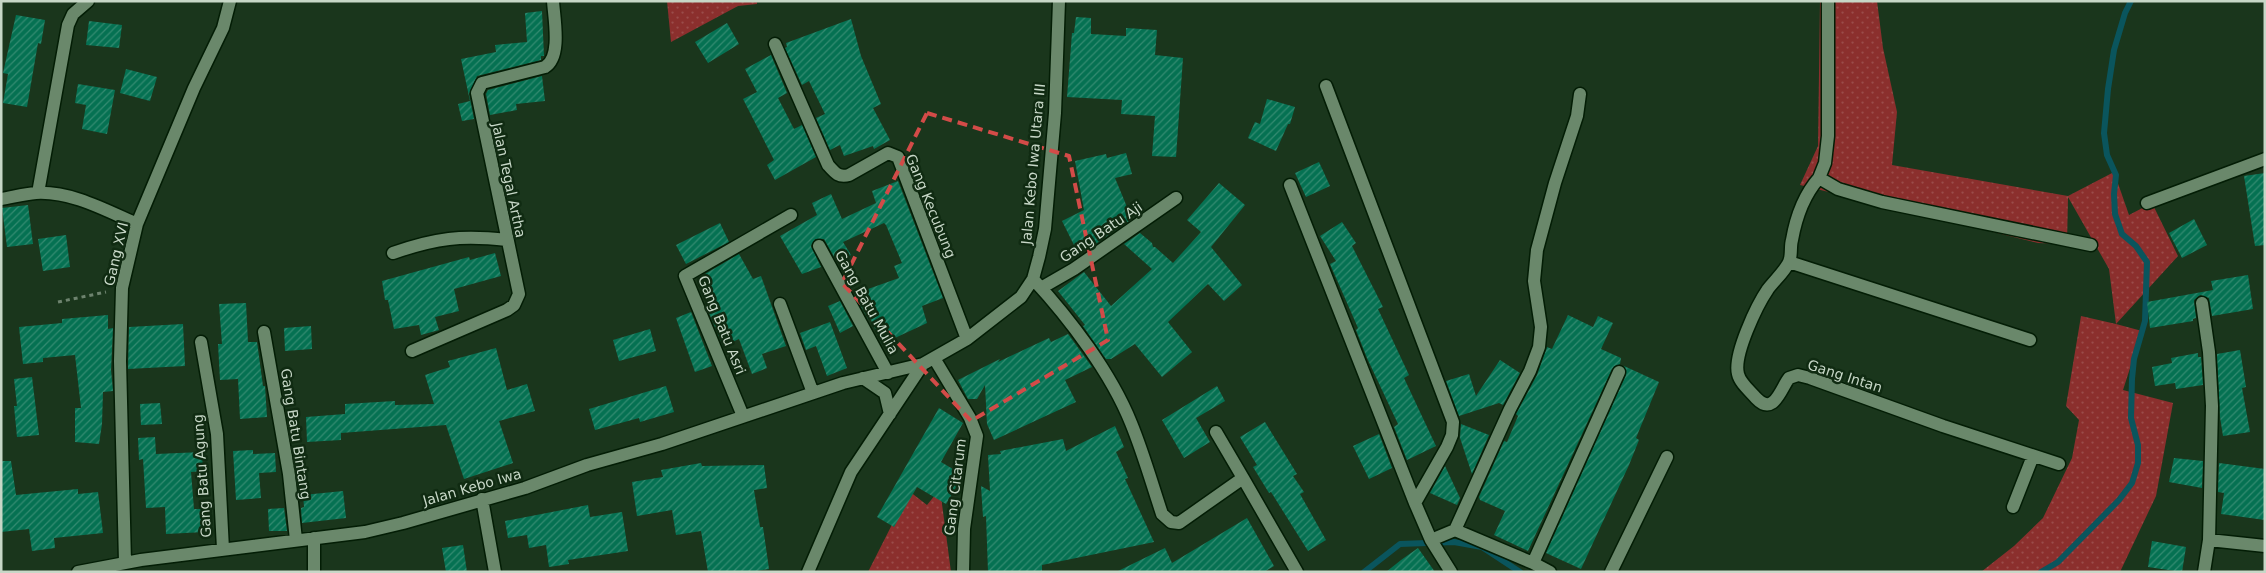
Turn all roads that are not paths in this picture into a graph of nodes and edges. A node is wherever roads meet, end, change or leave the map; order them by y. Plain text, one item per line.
1 (88, 1) edge
2 (230, 1) edge
3 (554, 1) edge
4 (1059, 1) edge
5 (1828, 1) edge
6 (775, 44) dead end
7 (1326, 86) dead end
8 (1580, 94) dead end
9 (2265, 159) edge
10 (1819, 178) junction
11 (1290, 185) dead end
12 (38, 193) junction
13 (1176, 198) dead end
14 (1, 199) edge
15 (2147, 203) dead end
16 (791, 215) dead end
17 (137, 224) junction
18 (507, 240) junction
19 (2091, 245) dead end
20 (819, 246) dead end
21 (393, 252) dead end
22 (1789, 262) junction
23 (1037, 283) junction
24 (2202, 303) dead end
25 (780, 304) dead end
26 (264, 332) dead end
27 (967, 339) junction
28 (2030, 340) dead end
29 (201, 342) dead end
30 (412, 351) dead end
31 (928, 361) junction
32 (888, 372) junction
33 (1619, 372) dead end
34 (864, 378) junction
35 (813, 393) junction
36 (890, 414) junction
37 (743, 416) junction
38 (1216, 432) dead end
39 (2033, 456) junction
40 (1667, 457) dead end
41 (2059, 464) dead end
42 (1243, 478) junction
43 (482, 500) junction
44 (1415, 504) junction
45 (2014, 507) dead end
46 (1455, 530) junction
47 (314, 538) junction
48 (296, 540) junction
49 (2209, 540) junction
50 (1434, 544) junction
51 (2265, 546) edge
52 (222, 549) junction
53 (125, 562) junction
54 (1533, 563) junction
55 (142, 566) edge
56 (1296, 571) edge
57 (78, 572) edge
58 (314, 572) edge
59 (495, 572) edge
60 (808, 572) edge
61 (963, 572) edge
62 (1451, 572) edge
63 (1550, 572) edge
64 (1611, 572) edge
65 (2204, 572) edge

1 - 12 street
2 - 17 street, Gang XVI
3 - 18 street, Jalan Tegal Artha
4 - 23 street, Jalan Kebo Iwa Utara III
5 - 10 street
6 - 27 street, Gang Kecubung
7 - 44 street
8 - 46 street
9 - 15 street
10 - 19 street
10 - 22 street
11 - 44 street
12 - 14 street
12 - 17 street
13 - 23 street, Gang Batu Aji
16 - 37 street, Gang Batu Asri
17 - 53 street, Gang XVI
18 - 21 street
18 - 30 street, Jalan Tegal Artha
20 - 32 street, Gang Batu Mulia
22 - 28 street
22 - 39 street, Gang Intan
23 - 27 street, Jalan Kebo Iwa Utara III
23 - 42 street
24 - 49 street
25 - 35 street
26 - 48 street, Gang Batu Bintang
27 - 31 street, Jalan Kebo Iwa Utara III
29 - 52 street, Gang Batu Agung
31 - 32 street, Jalan Kebo Iwa Utara III
31 - 36 street, Jalan Kebo Iwa Utara III
31 - 61 street, Gang Citarum
32 - 34 street, Jalan Kebo Iwa Utara III
33 - 54 street
34 - 35 street, Jalan Kebo Iwa
34 - 36 street
35 - 37 street, Jalan Kebo Iwa
36 - 60 street
37 - 43 street, Jalan Kebo Iwa
38 - 42 street
39 - 41 street, Gang Intan
39 - 45 street
40 - 64 street
42 - 56 street
43 - 47 street, Jalan Kebo Iwa
43 - 59 street
44 - 50 street
46 - 50 street
46 - 54 street
47 - 48 street, Jalan Kebo Iwa
47 - 58 street
48 - 52 street, Jalan Kebo Iwa
49 - 51 street
49 - 65 street
50 - 62 street
52 - 55 street, Jalan Kebo Iwa
53 - 55 street, Jalan Kebo Iwa
53 - 57 street, Jalan Kebo Iwa
54 - 63 street

